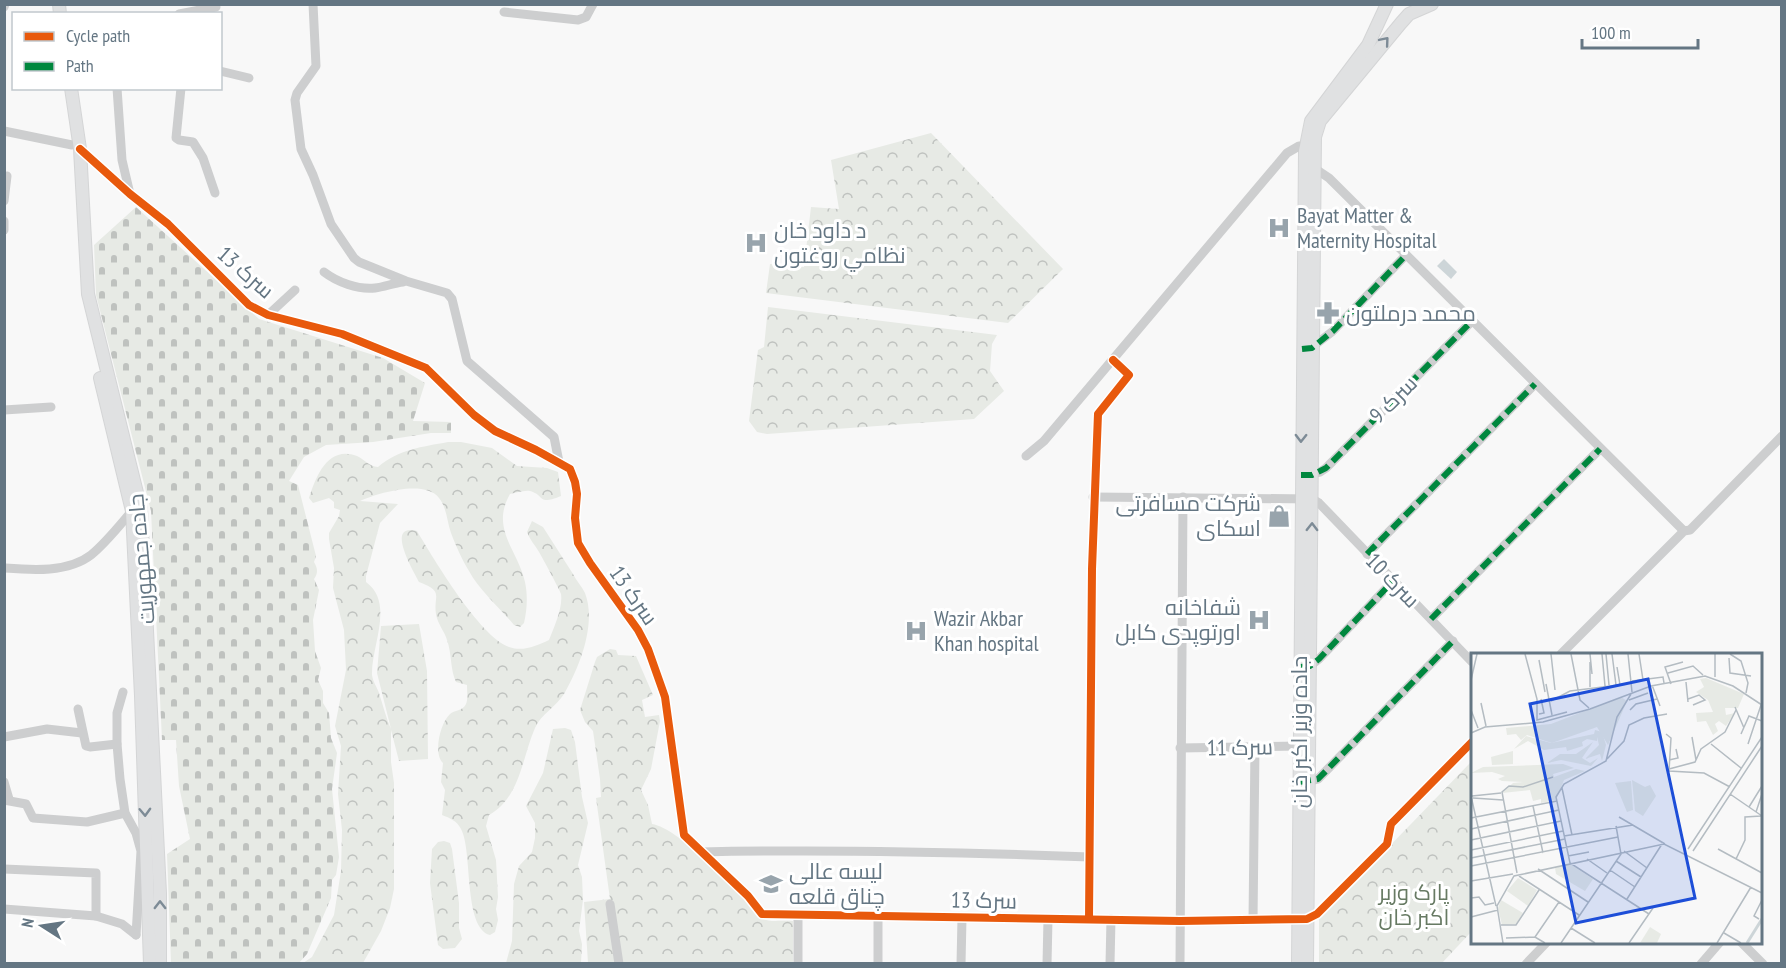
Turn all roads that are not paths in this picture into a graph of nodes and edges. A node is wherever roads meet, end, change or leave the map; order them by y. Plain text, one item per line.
1 (313, 4) edge
2 (593, 4) edge
3 (1388, 4) edge
4 (1432, 4) edge
5 (216, 7) dead end
6 (188, 12) edge
7 (504, 12) dead end
8 (222, 71) edge
9 (249, 78) dead end
10 (64, 90) edge
11 (71, 90) edge
12 (117, 90) edge
13 (181, 90) edge
14 (4, 131) edge
15 (76, 147) junction
16 (1310, 147) junction
17 (1314, 168) junction
18 (7, 176) dead end
19 (215, 193) dead end
20 (129, 194) junction
21 (4, 201) edge
22 (4, 221) edge
23 (4, 230) edge
24 (1406, 255) junction
25 (324, 272) dead end
26 (406, 281) junction
27 (295, 290) dead end
28 (268, 315) junction
29 (1472, 321) junction
30 (1307, 348) junction
31 (1113, 360) junction
32 (1535, 384) junction
33 (51, 407) dead end
34 (4, 410) edge
35 (1782, 436) edge
36 (1600, 449) junction
37 (1026, 456) dead end
38 (559, 462) junction
39 (1307, 475) junction
40 (1093, 497) junction
41 (1183, 497) junction
42 (1307, 499) junction
43 (132, 511) junction
44 (1684, 531) junction
45 (1367, 554) junction
46 (4, 568) edge
47 (1393, 582) junction
48 (1431, 619) junction
49 (1453, 640) junction
50 (1562, 653) edge
51 (1471, 660) edge
52 (1305, 667) junction
53 (123, 692) dead end
54 (78, 710) dead end
55 (82, 732) junction
56 (4, 737) edge
57 (117, 744) junction
58 (1471, 744) edge
59 (1299, 746) junction
60 (1255, 747) junction
61 (1180, 748) junction
62 (4, 782) edge
63 (1304, 782) junction
64 (7, 800) edge
65 (124, 813) junction
66 (701, 852) junction
67 (1090, 857) junction
68 (4, 869) edge
69 (149, 893) junction
70 (137, 900) junction
71 (610, 904) dead end
72 (4, 909) edge
73 (798, 915) junction
74 (96, 916) junction
75 (878, 917) junction
76 (962, 918) junction
77 (1048, 919) junction
78 (1089, 919) junction
79 (1111, 919) junction
80 (1303, 919) junction
81 (1180, 921) junction
82 (1253, 921) junction
83 (1545, 944) edge
84 (1718, 944) edge
85 (1744, 944) edge
86 (150, 963) edge
87 (160, 963) edge
88 (619, 963) edge
89 (798, 963) edge
90 (878, 963) edge
91 (962, 963) edge
92 (1047, 963) edge
93 (1110, 963) edge
94 (1180, 963) edge
95 (1298, 963) edge
96 (1307, 963) edge
97 (1526, 963) edge
98 (1701, 963) edge
99 (1763, 963) edge

1 - 26 street
2 - 7 street
3 - 16 main road
16 -> 4 main road
5 - 6 street
8 - 9 street
10 - 15 main road, جاده جمهوریت
11 - 15 main road, جاده جمهوریت
12 - 20 street
13 - 19 street
14 - 15 street
15 - 20 street, سرک 13
15 - 43 main road, جاده جمهوریت
87 -> 15 main road, جاده جمهوریت
16 - 17 main road
16 - 30 main road
16 - 31 street
17 - 24 street
17 - 30 main road
18 - 21 street
20 - 28 street, سرک 13
22 - 23 street
24 - 29 street
24 - 30 street
25 - 26 street
26 - 38 street
27 - 28 street
28 - 38 street, سرک 13
29 - 32 street
29 - 39 street, سرک 9
30 - 39 main road
31 - 37 street
31 - 40 street
32 - 36 street
32 - 45 street
33 - 34 street
35 - 44 street
36 - 44 street
36 - 48 street
38 - 66 street, سرک 13
39 - 42 main road
40 - 41 street
40 - 67 street
41 - 42 street
41 - 61 street
42 - 45 street, سرک 10
42 - 52 main road
43 - 46 street
43 -> 69 main road, جاده جمهوریت
44 - 50 street
45 - 47 street, سرک 10
47 - 48 street, سرک 10
47 - 52 street
48 - 49 street, سرک 10
49 - 51 street, سرک 10
49 - 63 street
52 - 59 main road, جاده وزیر اکبر خان
52 - 63 main road
53 - 57 street
54 - 55 street
55 - 56 street
55 - 57 street
57 - 65 street
58 - 80 street
59 - 60 street, سرک 11
59 - 63 main road, جاده وزیر اکبر خان
60 - 61 street, سرک 11
60 - 82 street
61 - 81 street
62 - 64 street
63 - 80 main road
64 - 65 street
65 - 70 street
66 - 67 street
66 - 73 street, سرک 13
67 - 78 street
68 - 74 street
69 - 70 street
69 - 86 main road, جاده جمهوریت
70 - 74 street
71 - 88 street
72 - 74 street
73 - 75 street, سرک 13
73 - 89 street
75 - 76 street, سرک 13
75 - 90 street
76 - 77 street, سرک 13
76 - 91 street
77 - 78 street, سرک 13
77 - 92 street
78 - 79 street, سرک 13
79 - 81 street, سرک 13
79 - 93 street
80 - 82 street, سرک 13
80 - 95 main road
80 - 96 main road
81 - 82 street, سرک 13
81 - 94 street
83 - 97 street
84 - 98 street
85 - 99 street

